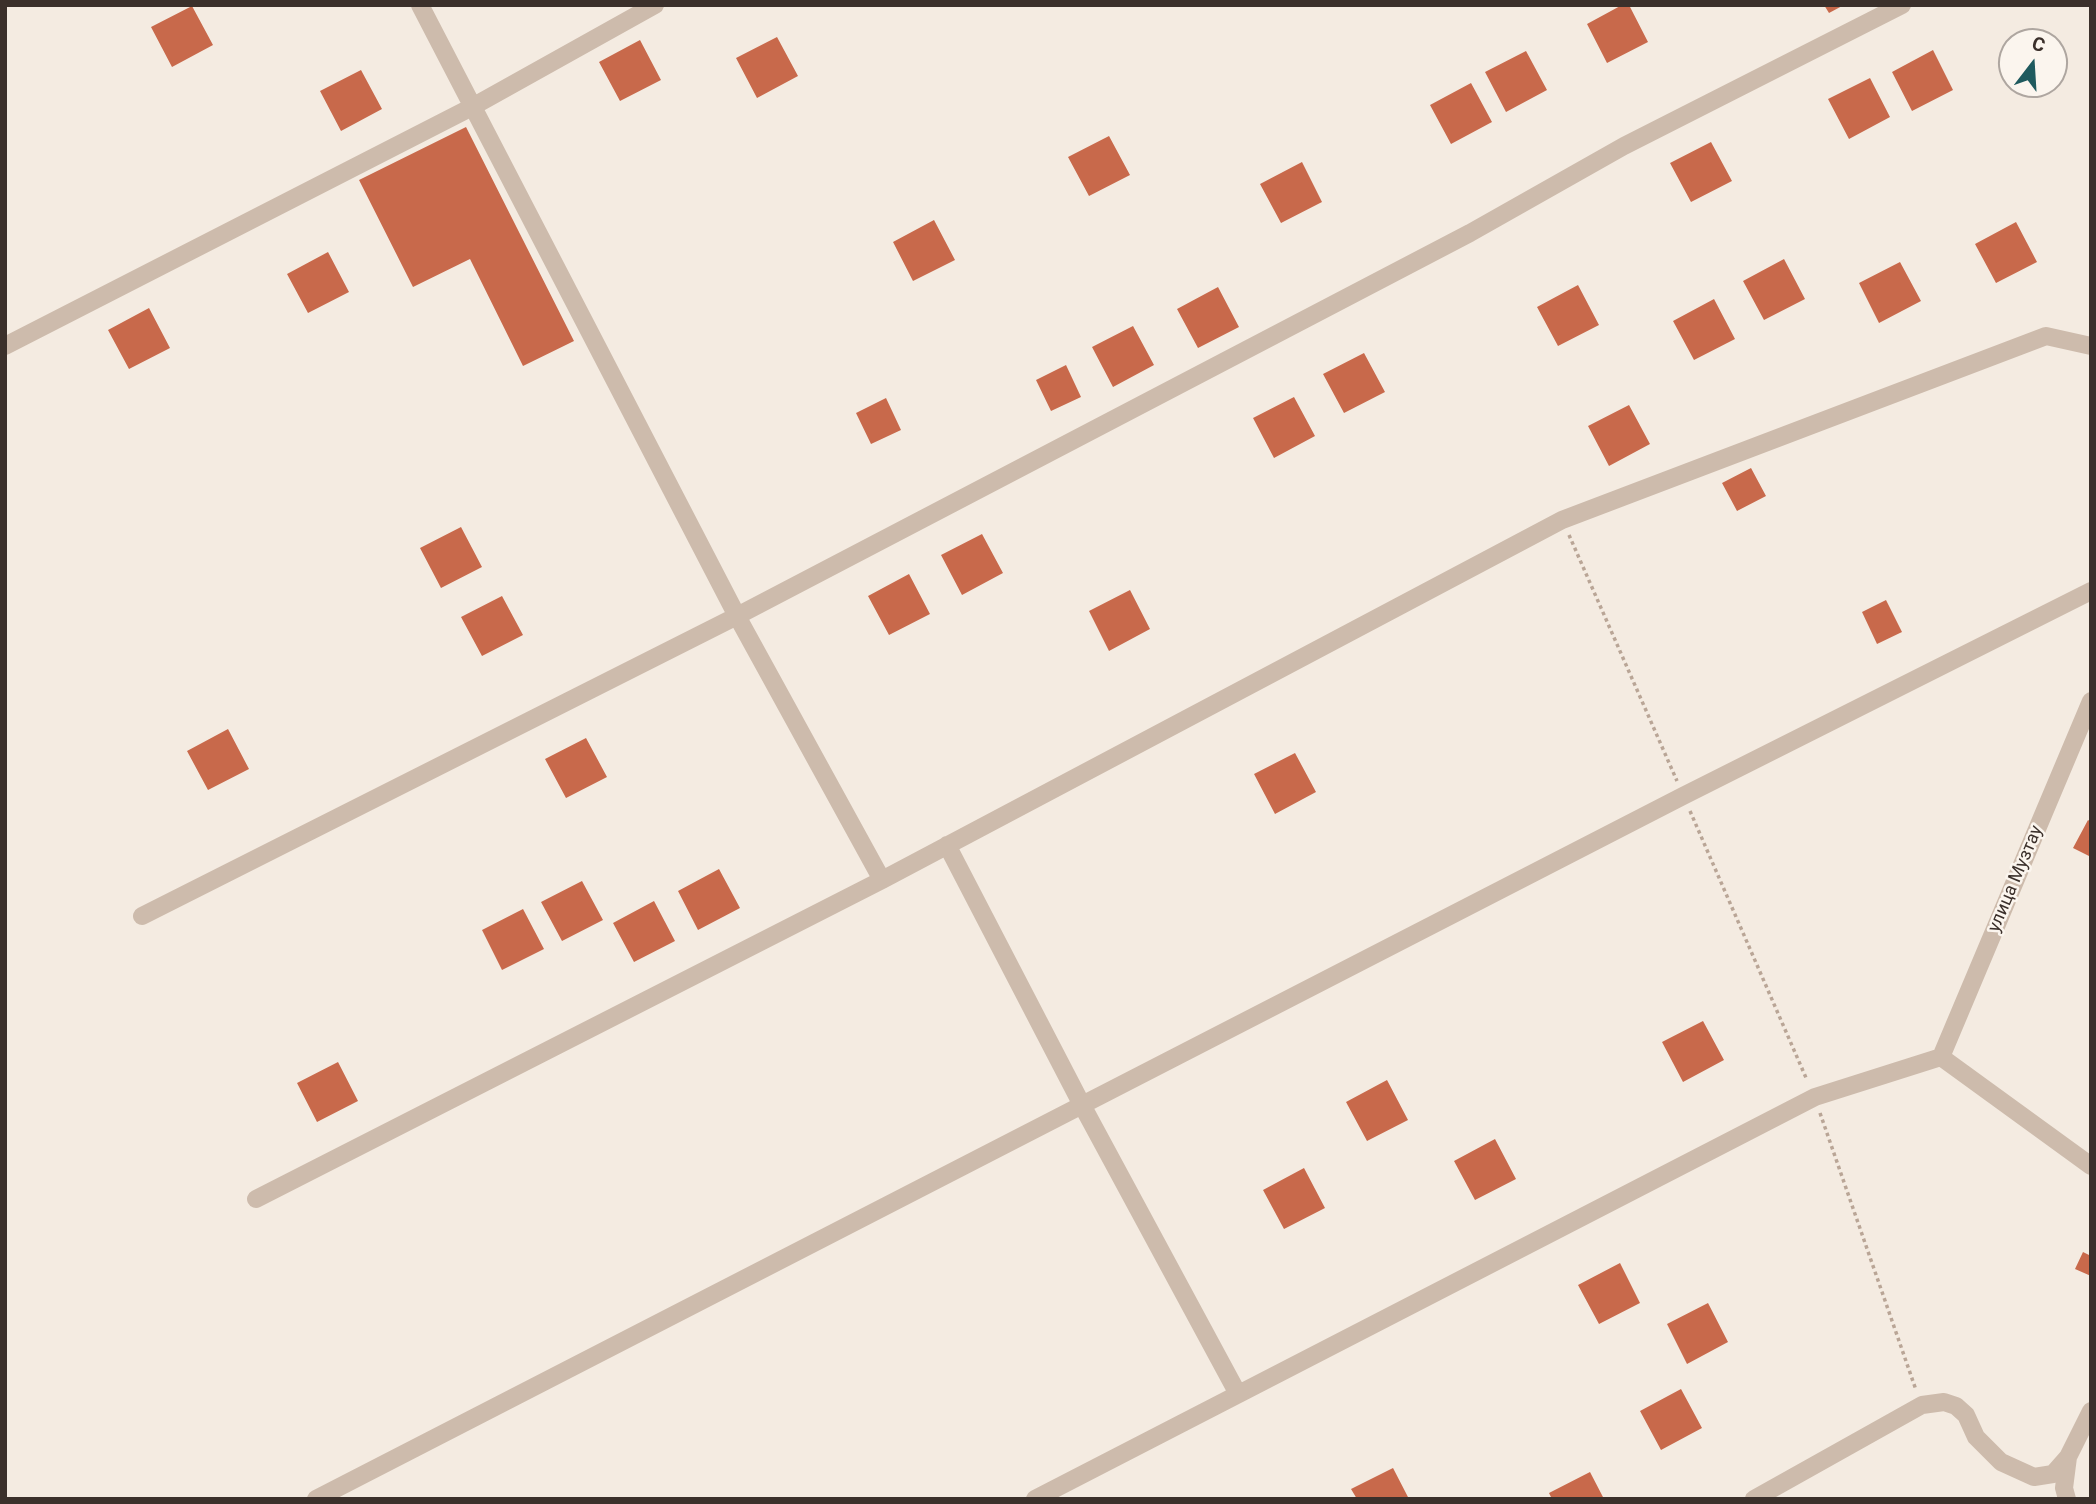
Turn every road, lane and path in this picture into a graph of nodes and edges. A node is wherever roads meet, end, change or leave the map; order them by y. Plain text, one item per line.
1 (420, 5) edge
2 (655, 5) edge
3 (1902, 5) edge
4 (472, 107) junction
5 (5, 346) edge
6 (2091, 346) edge
7 (1563, 520) junction
8 (2091, 591) edge
9 (737, 616) junction
10 (2091, 701) edge
11 (1683, 796) junction
12 (947, 845) junction
13 (882, 880) junction
14 (142, 916) dead end
15 (1941, 1057) junction
16 (1815, 1097) junction
17 (1082, 1105) junction
18 (2091, 1166) edge
19 (256, 1199) dead end
20 (1238, 1394) junction
21 (1922, 1405) junction
22 (2091, 1411) edge
23 (2068, 1457) junction
24 (316, 1499) edge
25 (1035, 1499) edge
26 (1754, 1499) edge
27 (2067, 1499) edge

1 - 4 street
2 - 4 street
3 - 9 street
4 - 5 street
4 - 9 street
6 - 7 street
7 - 11 path
7 - 12 street
8 - 11 street
9 - 13 street
9 - 14 street
10 - 15 street, улица Музтау
11 - 16 path
11 - 17 street
12 - 13 street
12 - 17 street
13 - 19 street
15 - 16 street
15 - 18 street
16 - 20 street
16 - 21 path
17 - 20 street
17 - 24 street
20 - 25 street
21 - 23 street
21 - 26 street
22 - 23 street
23 - 27 street

